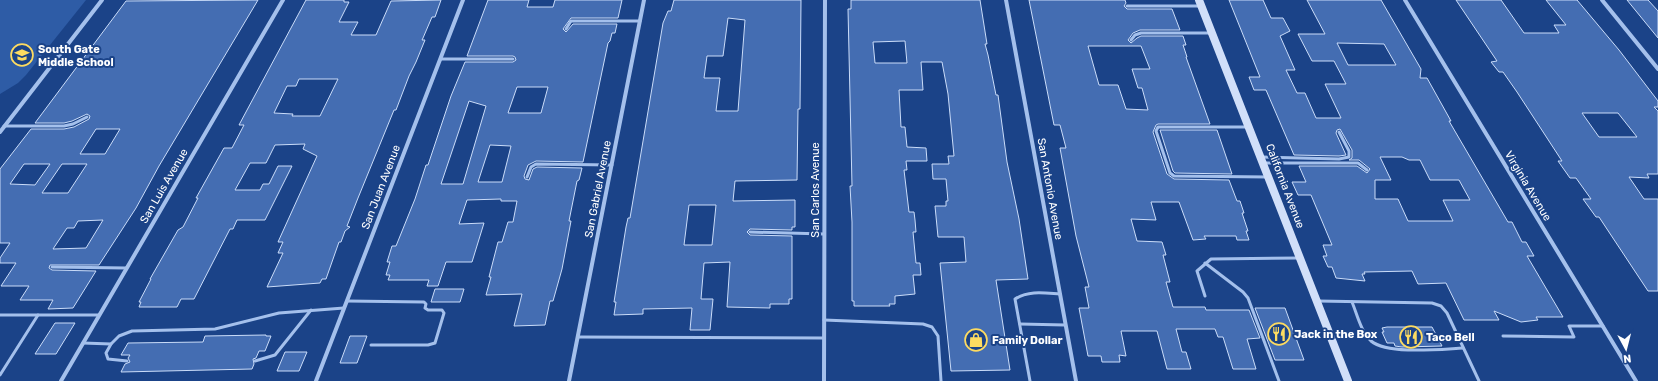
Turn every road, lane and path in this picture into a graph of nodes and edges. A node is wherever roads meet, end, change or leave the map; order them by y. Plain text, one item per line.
1 (102, 0) edge
2 (283, 0) edge
3 (463, 0) edge
4 (644, 0) edge
5 (825, 0) edge
6 (1006, 0) edge
7 (1405, 0) edge
8 (1602, 0) edge
9 (1200, 3) edge
10 (1127, 6) dead end
11 (640, 21) junction
12 (566, 29) dead end
13 (1212, 32) junction
14 (1131, 40) dead end
15 (441, 59) junction
16 (513, 59) dead end
17 (1658, 69) edge
18 (86, 117) dead end
19 (4, 126) junction
20 (1248, 127) junction
21 (0, 132) edge
22 (1339, 132) dead end
23 (1262, 160) junction
24 (612, 165) junction
25 (1367, 170) dead end
26 (527, 177) dead end
27 (1268, 177) junction
28 (750, 232) dead end
29 (824, 234) junction
30 (1300, 258) junction
31 (1204, 263) junction
32 (52, 267) dead end
33 (126, 268) junction
34 (1060, 294) junction
35 (1205, 296) dead end
36 (347, 301) junction
37 (1317, 301) junction
38 (1352, 302) junction
39 (344, 308) junction
40 (311, 310) junction
41 (38, 315) junction
42 (99, 315) junction
43 (0, 316) edge
44 (824, 320) junction
45 (1020, 324) junction
46 (1065, 325) junction
47 (1603, 326) junction
48 (1503, 336) dead end
49 (578, 337) junction
50 (824, 338) junction
51 (83, 342) junction
52 (111, 344) junction
53 (371, 345) dead end
54 (1463, 348) junction
55 (255, 361) dead end
56 (127, 362) dead end
57 (0, 375) edge
58 (61, 381) edge
59 (316, 381) edge
60 (569, 381) edge
61 (824, 381) edge
62 (941, 381) edge
63 (1030, 381) edge
64 (1076, 381) edge
65 (1279, 381) edge
66 (1348, 381) edge
67 (1479, 381) edge
68 (1636, 381) edge

1 - 19 street
2 - 33 street, San Luis Avenue
3 - 15 street, San Juan Avenue
4 - 11 street, San Gabriel Avenue
5 - 29 street, San Carlos Avenue
6 - 34 street, San Antonio Avenue
7 - 47 street, Virginia Avenue
8 - 17 street
9 - 10 lane
9 - 13 main road, California Avenue
11 - 12 lane
11 - 24 street, San Gabriel Avenue
13 - 14 lane
13 - 20 main road, California Avenue
15 - 16 lane
15 - 36 street, San Juan Avenue
18 - 19 lane
19 - 21 street
20 - 23 main road, California Avenue
20 - 27 lane
22 - 23 lane
23 - 25 lane
23 - 27 main road, California Avenue
24 - 26 lane
24 - 49 street, San Gabriel Avenue
27 - 30 main road, California Avenue
28 - 29 lane
29 - 44 street, San Carlos Avenue
30 - 31 lane
30 - 37 main road, California Avenue
31 - 35 lane
31 - 65 lane
32 - 33 lane
33 - 42 street, San Luis Avenue
34 - 45 lane
34 - 46 street, San Antonio Avenue
36 - 39 street, San Juan Avenue
36 - 53 lane
37 - 38 lane
37 - 66 main road, California Avenue
38 - 54 lane
38 - 54 lane
39 - 40 lane
39 - 59 street, San Juan Avenue
40 - 52 lane
40 - 55 lane
41 - 42 lane
41 - 43 lane
41 - 57 lane
42 - 51 street, San Luis Avenue
44 - 50 street, San Carlos Avenue
44 - 62 lane
45 - 46 lane
45 - 63 lane
46 - 64 street, San Antonio Avenue
47 - 48 lane
47 - 68 street, Virginia Avenue
49 - 50 lane
49 - 60 street, San Gabriel Avenue
50 - 61 street, San Carlos Avenue
51 - 52 lane
51 - 58 street, San Luis Avenue
52 - 56 lane
54 - 67 lane

